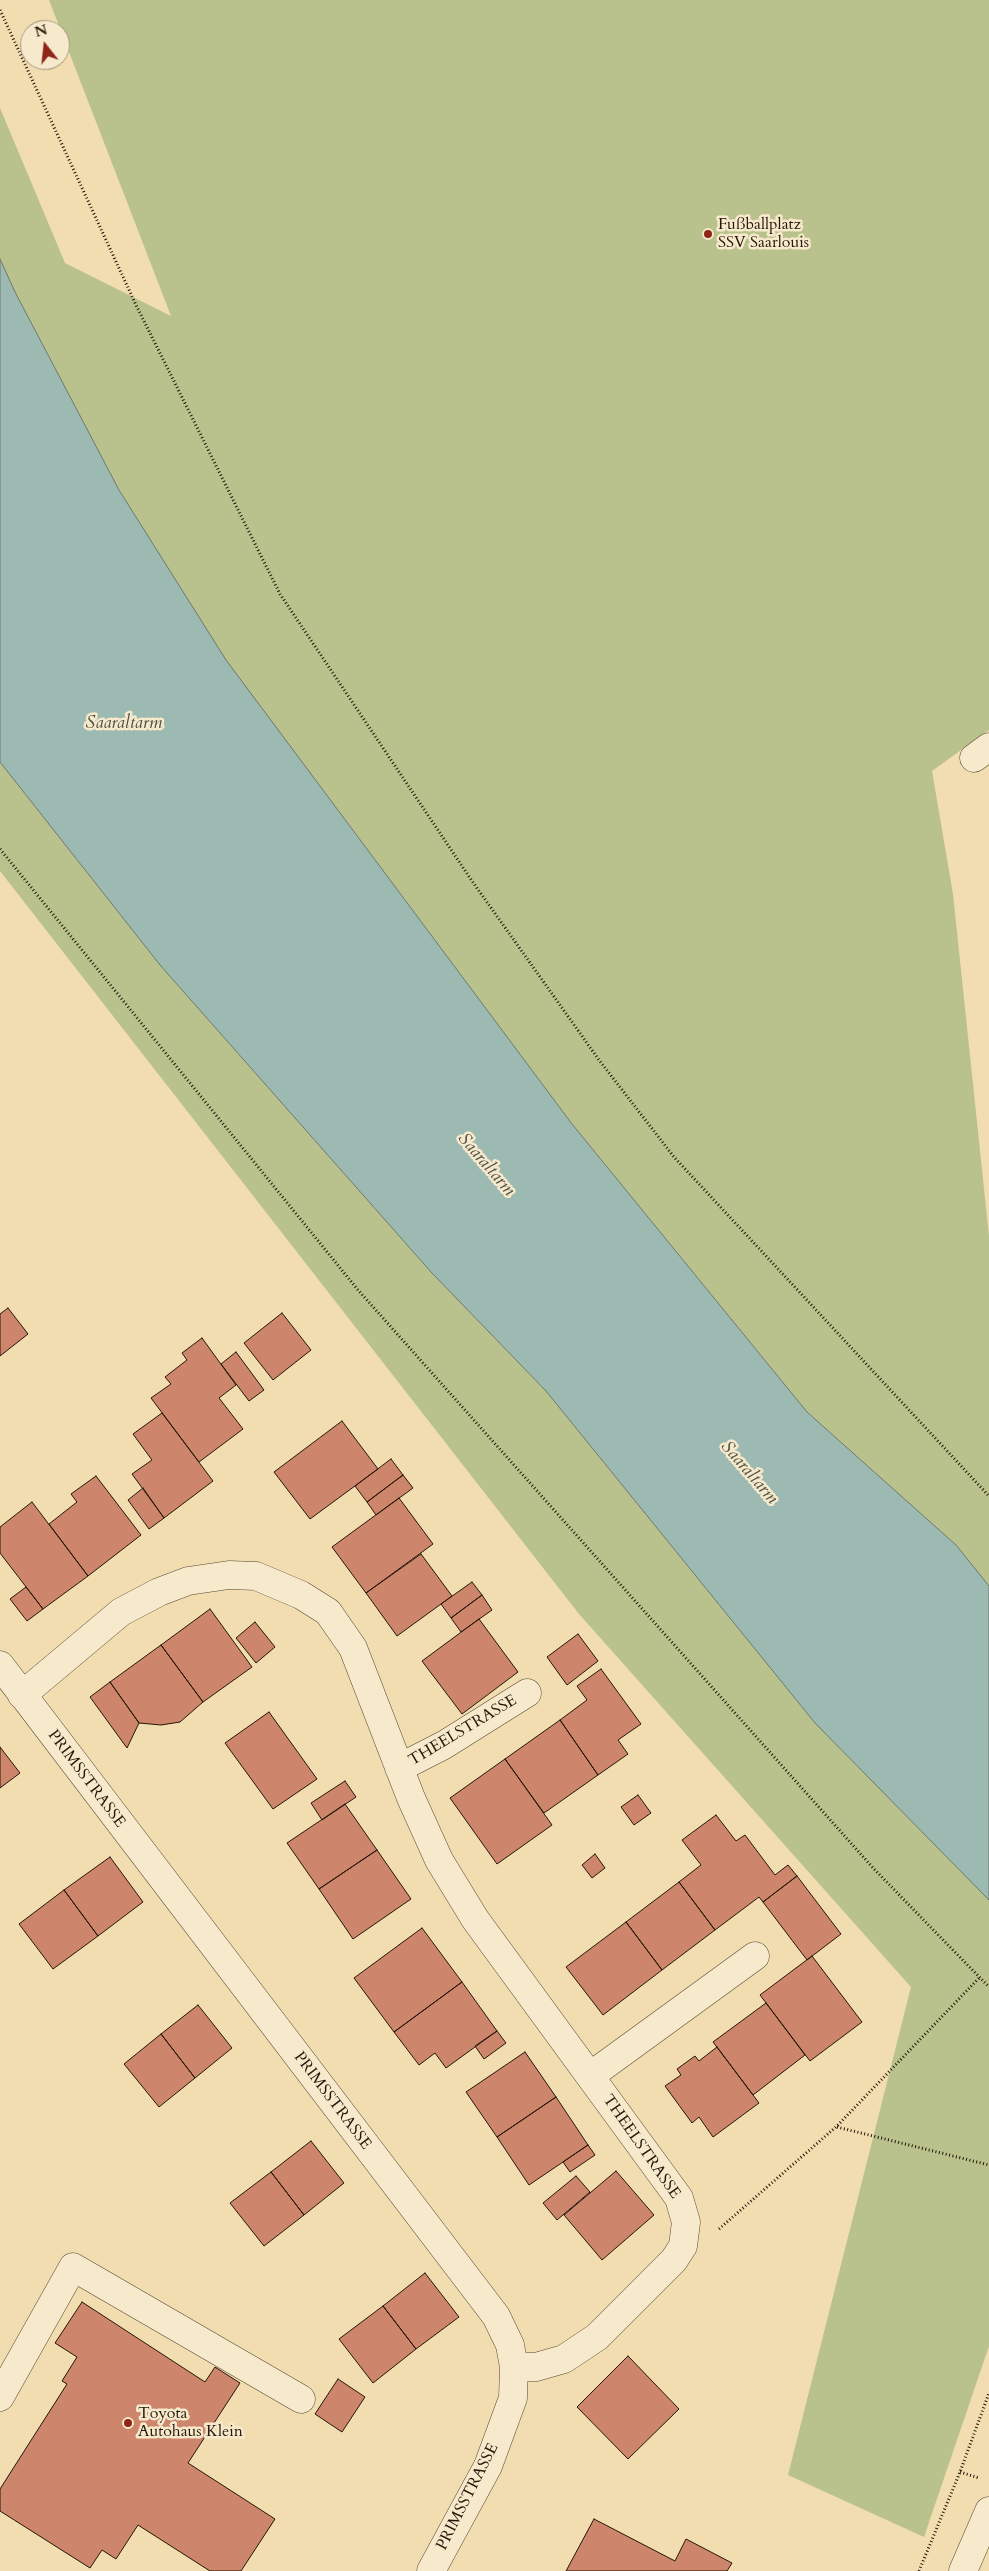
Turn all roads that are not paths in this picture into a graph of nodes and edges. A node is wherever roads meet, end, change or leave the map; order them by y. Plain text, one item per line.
1 (0, 1665) edge
2 (527, 1693) dead end
3 (22, 1695) junction
4 (399, 1768) junction
5 (755, 1956) dead end
6 (590, 2076) junction
7 (514, 2367) junction
8 (0, 2397) edge
9 (301, 2399) dead end
10 (989, 2511) edge
11 (431, 2571) edge
12 (963, 2571) edge

1 - 3 street, PRIMSSTRASSE
2 - 4 street, THEELSTRASSE
3 - 4 street, THEELSTRASSE
3 - 7 street, PRIMSSTRASSE
4 - 6 street, THEELSTRASSE
5 - 6 street
6 - 7 street, THEELSTRASSE
7 - 11 street, PRIMSSTRASSE
8 - 9 street
10 - 12 street

